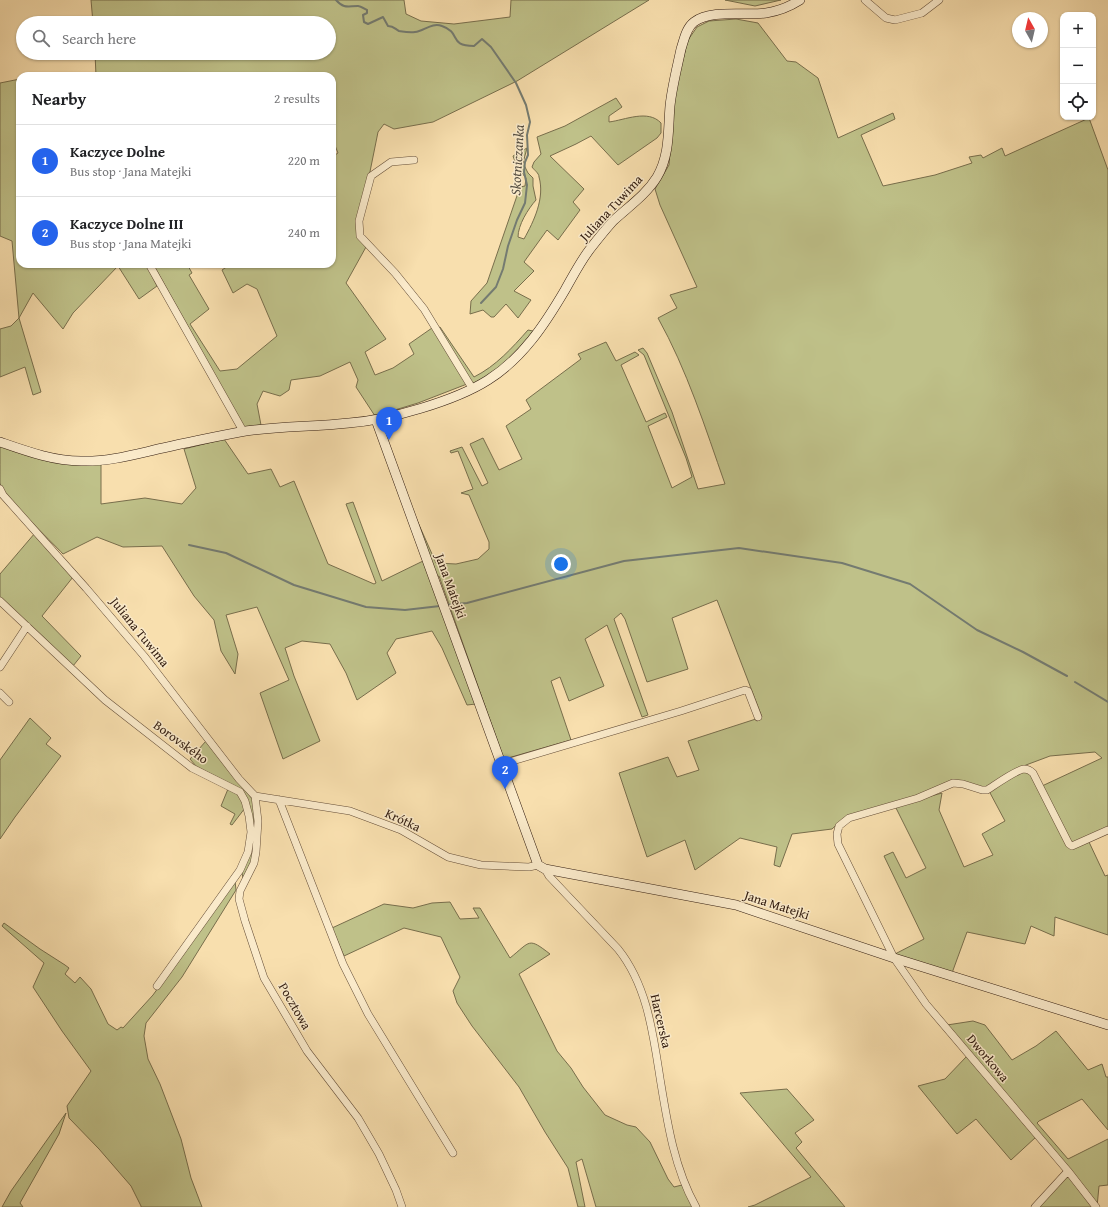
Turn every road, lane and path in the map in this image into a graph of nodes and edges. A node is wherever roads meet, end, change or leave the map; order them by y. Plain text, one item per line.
1 (800, 0) edge
2 (865, 0) edge
3 (939, 0) edge
4 (414, 160) dead end
5 (151, 268) edge
6 (472, 388) junction
7 (376, 420) junction
8 (243, 431) junction
9 (0, 442) edge
10 (0, 489) edge
11 (0, 601) edge
12 (27, 626) junction
13 (0, 666) edge
14 (0, 693) edge
15 (9, 702) dead end
16 (758, 717) dead end
17 (500, 762) junction
18 (255, 796) junction
19 (279, 800) junction
20 (1108, 830) edge
21 (542, 867) junction
22 (894, 958) junction
23 (157, 986) dead end
24 (1108, 1025) edge
25 (453, 1152) dead end
26 (1068, 1171) junction
27 (402, 1207) edge
28 (696, 1207) edge
29 (1035, 1207) edge
30 (1096, 1207) edge

1 - 6 street, Juliana Tuwima
2 - 3 street
4 - 6 street
5 - 8 street
6 - 7 street, Juliana Tuwima
7 - 8 street, Juliana Tuwima
7 - 17 street, Jana Matejki
8 - 9 street, Juliana Tuwima
10 - 18 street, Juliana Tuwima
11 - 12 street, Borovského
12 - 13 street
12 - 23 street, Borovského
14 - 15 street
16 - 17 street
17 - 21 street, Jana Matejki
18 - 19 street, Krótka
18 - 27 street, Pocztowa
19 - 21 street, Krótka
19 - 25 street
20 - 22 street, Dworkowa
21 - 22 street, Jana Matejki
21 - 28 street, Harcerska
22 - 24 street, Jana Matejki
22 - 26 street, Dworkowa
26 - 29 street
26 - 30 street, Dworkowa

